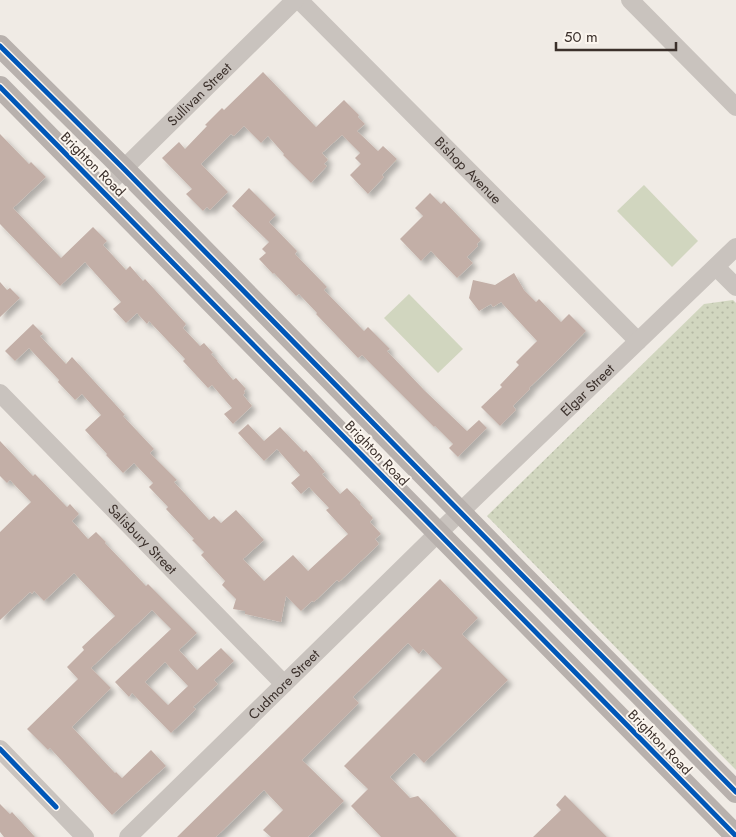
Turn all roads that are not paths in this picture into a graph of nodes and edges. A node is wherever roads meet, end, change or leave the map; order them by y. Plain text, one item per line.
1 (295, 0) edge
2 (299, 0) edge
3 (630, 0) edge
4 (0, 46) edge
5 (0, 87) edge
6 (736, 107) edge
7 (124, 169) junction
8 (103, 189) junction
9 (736, 247) edge
10 (716, 266) junction
11 (736, 287) edge
12 (638, 341) junction
13 (0, 393) edge
14 (460, 512) junction
15 (439, 532) junction
16 (284, 684) junction
17 (0, 749) edge
18 (736, 792) edge
19 (736, 836) edge
20 (85, 837) edge
21 (128, 837) edge

1 - 7 street, Sullivan Street
2 - 12 street, Bishop Avenue
3 - 6 street
4 - 7 main road, Brighton Road
5 - 8 main road, Brighton Road
7 - 8 street, Sullivan Street
7 - 14 main road, Brighton Road
8 - 15 main road, Brighton Road
9 - 10 street, Elgar Street
10 - 11 street
10 - 12 street, Elgar Street
12 - 14 street, Elgar Street
13 - 16 street, Salisbury Street
14 - 15 street, Elgar Street
14 - 18 main road, Brighton Road
15 - 16 street, Cudmore Street
15 - 19 main road, Brighton Road
16 - 21 street, Cudmore Street
17 - 20 street

